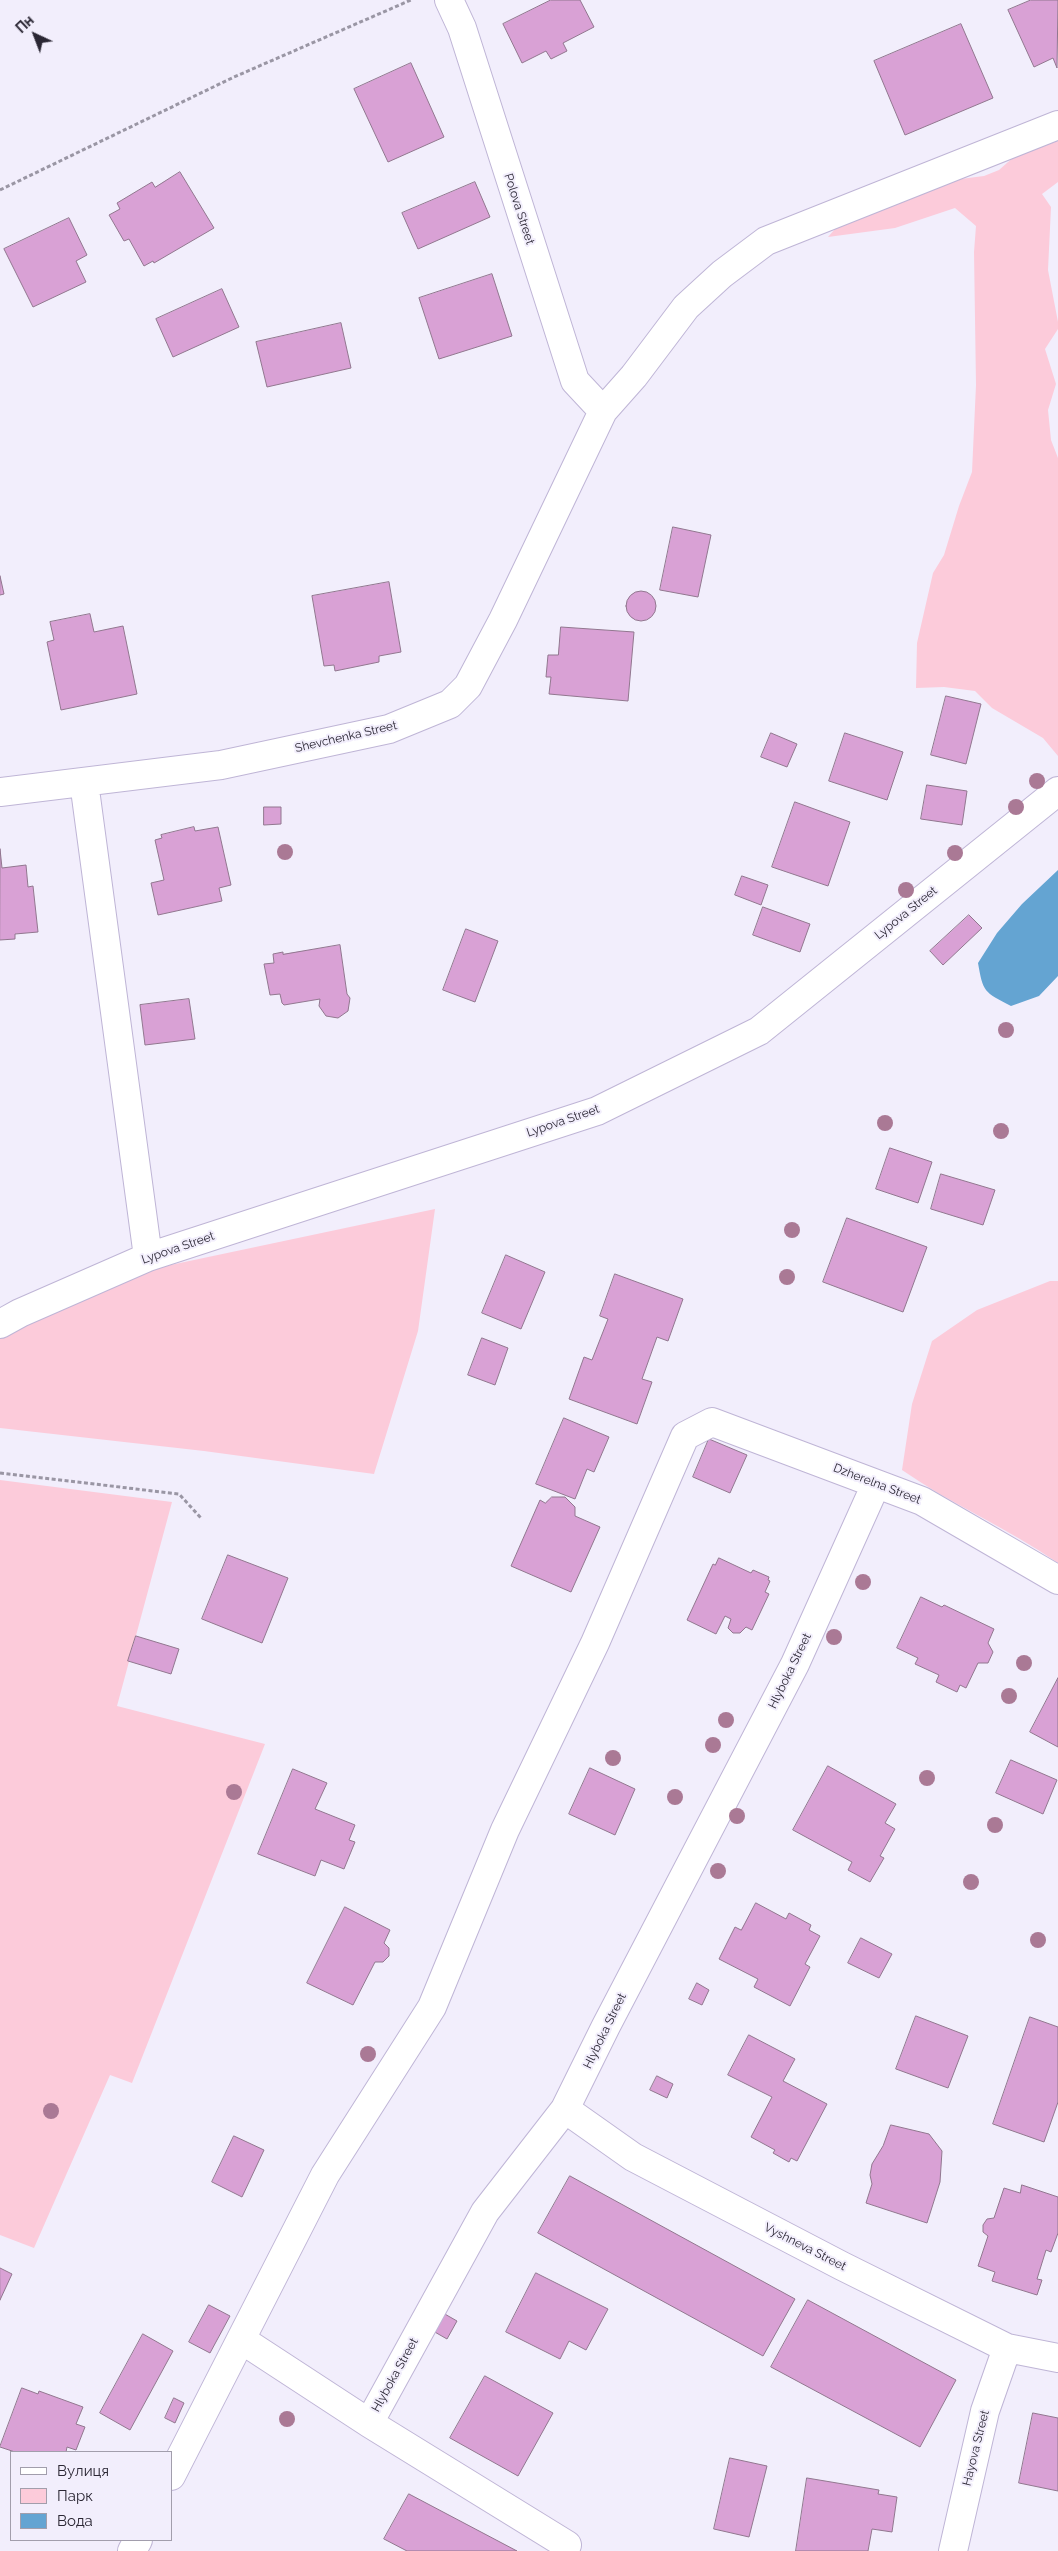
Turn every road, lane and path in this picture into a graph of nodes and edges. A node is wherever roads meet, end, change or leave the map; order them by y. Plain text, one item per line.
1 (411, 0) edge
2 (449, 0) edge
3 (1058, 125) edge
4 (0, 190) edge
5 (603, 410) junction
6 (84, 782) junction
7 (1058, 791) edge
8 (0, 792) edge
9 (148, 1257) junction
10 (0, 1324) edge
11 (0, 1473) edge
12 (876, 1484) junction
13 (201, 1518) dead end
14 (1058, 1580) edge
15 (565, 2109) junction
16 (242, 2340) junction
17 (1007, 2348) junction
18 (1058, 2358) edge
19 (369, 2423) junction
20 (172, 2474) edge
21 (567, 2546) dead end
22 (953, 2551) edge

1 - 4 path
2 - 5 street, Polova Street
3 - 5 street, Shevchenka Street
5 - 6 street, Shevchenka Street
6 - 8 street, Shevchenka Street
6 - 9 street
7 - 9 street, Lypova Street
9 - 10 street, Lypova Street
11 - 13 path
12 - 14 street, Dzherelna Street
12 - 15 street, Hlyboka Street
12 - 16 street, Dzherelna Street
15 - 17 street, Vyshneva Street
15 - 19 street, Hlyboka Street
16 - 19 street, Hlyboka Street
16 - 20 street
17 - 18 street, Vyshneva Street
17 - 22 street, Hayova Street
19 - 21 street

